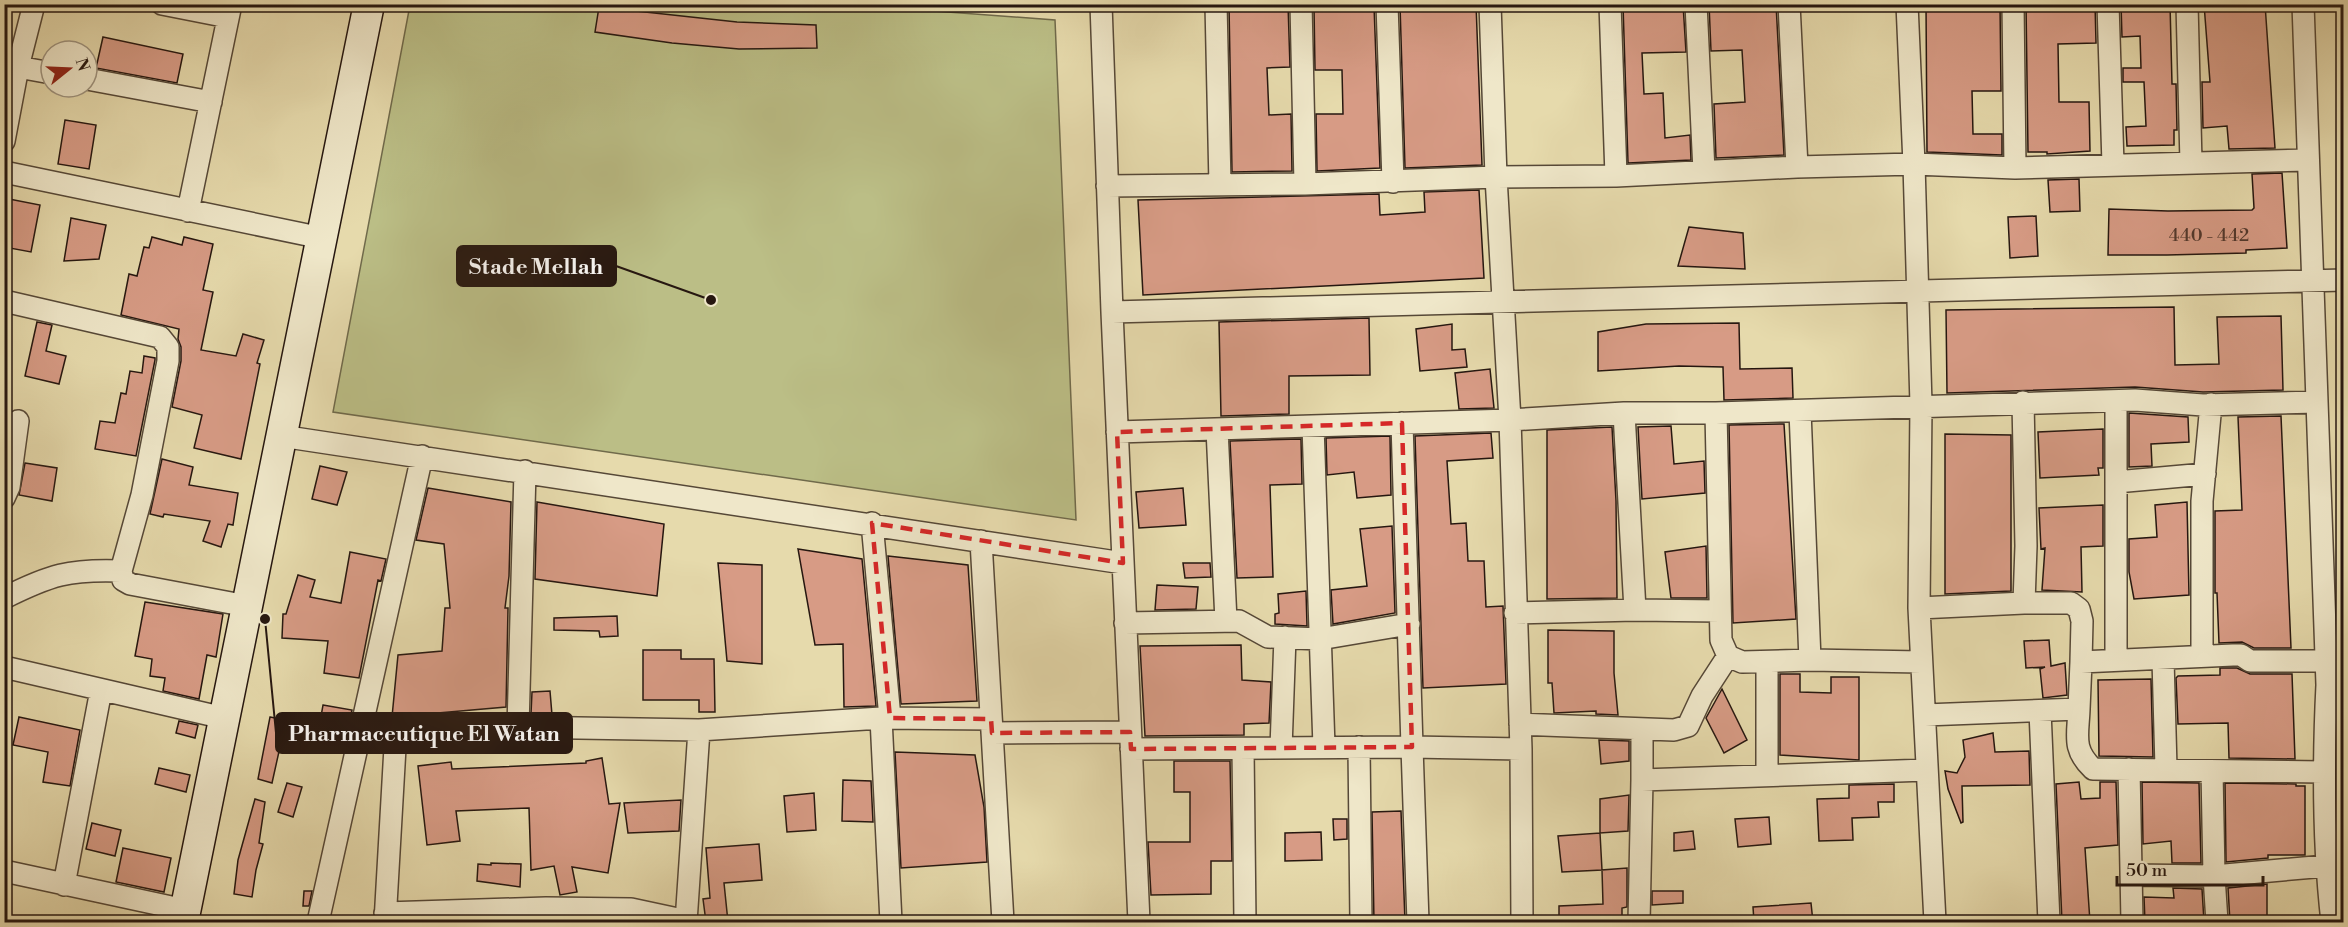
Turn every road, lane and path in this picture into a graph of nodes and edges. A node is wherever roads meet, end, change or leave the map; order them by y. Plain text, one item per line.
1 (34, 4) edge
2 (162, 4) edge
3 (369, 4) edge
4 (1101, 4) edge
5 (1216, 4) edge
6 (1301, 4) edge
7 (1387, 4) edge
8 (1490, 4) edge
9 (1610, 4) edge
10 (1696, 4) edge
11 (1789, 4) edge
12 (1907, 4) edge
13 (2013, 4) edge
14 (2108, 4) edge
15 (2187, 4) edge
16 (2303, 4) edge
17 (229, 11) edge
18 (18, 67) junction
19 (39, 71) edge
20 (99, 81) edge
21 (211, 102) junction
22 (4, 141) edge
23 (2308, 160) junction
24 (2191, 163) junction
25 (1914, 164) junction
26 (2113, 165) junction
27 (1797, 167) junction
28 (2015, 168) junction
29 (1704, 171) junction
30 (4, 172) edge
31 (1616, 176) junction
32 (1496, 177) junction
33 (1393, 182) junction
34 (1305, 184) junction
35 (1220, 185) junction
36 (1107, 186) junction
37 (188, 211) junction
38 (322, 238) junction
39 (2343, 280) edge
40 (2313, 281) junction
41 (1917, 291) junction
42 (4, 301) edge
43 (1502, 303) junction
44 (1112, 312) junction
45 (2116, 401) junction
46 (2023, 402) junction
47 (2317, 402) junction
48 (2211, 404) junction
49 (1921, 405) junction
50 (1800, 411) junction
51 (1624, 412) junction
52 (1716, 413) junction
53 (1510, 420) junction
54 (18, 421) dead end
55 (1402, 423) junction
56 (1313, 426) junction
57 (1217, 429) junction
58 (1117, 432) junction
59 (281, 436) junction
60 (422, 456) junction
61 (525, 471) junction
62 (2205, 474) junction
63 (2116, 482) junction
64 (4, 498) edge
65 (872, 523) junction
66 (981, 541) junction
67 (1123, 563) junction
68 (121, 571) junction
69 (4, 598) edge
70 (2024, 603) junction
71 (247, 606) junction
72 (1919, 608) junction
73 (1635, 610) junction
74 (1720, 611) junction
75 (1515, 613) junction
76 (1226, 621) junction
77 (1125, 623) junction
78 (1409, 624) junction
79 (1285, 637) junction
80 (1320, 639) junction
81 (2202, 655) junction
82 (1728, 656) junction
83 (2116, 659) junction
84 (2163, 659) junction
85 (1810, 660) junction
86 (2326, 661) junction
87 (1767, 662) junction
88 (1920, 662) junction
89 (2081, 662) junction
90 (4, 667) edge
91 (2335, 685) edge
92 (101, 690) junction
93 (2079, 710) junction
94 (2040, 711) junction
95 (1925, 715) junction
96 (224, 718) junction
97 (885, 718) junction
98 (1520, 724) junction
99 (992, 726) junction
100 (518, 727) junction
101 (1642, 729) junction
102 (396, 730) junction
103 (699, 730) junction
104 (361, 731) junction
105 (1131, 741) junction
106 (1324, 747) junction
107 (1359, 747) junction
108 (1412, 747) junction
109 (1281, 748) junction
110 (1243, 749) junction
111 (1521, 749) junction
112 (2166, 768) junction
113 (2130, 769) junction
114 (1926, 770) junction
115 (2212, 771) junction
116 (2323, 771) junction
117 (1767, 774) junction
118 (1642, 780) junction
119 (2326, 866) junction
120 (4, 872) edge
121 (2131, 875) junction
122 (2214, 876) junction
123 (64, 885) junction
124 (184, 916) edge
125 (385, 918) edge
126 (318, 922) edge
127 (686, 922) edge
128 (891, 922) edge
129 (1003, 922) edge
130 (1139, 922) edge
131 (1245, 922) edge
132 (1361, 922) edge
133 (1418, 922) edge
134 (1522, 922) edge
135 (1640, 922) edge
136 (1935, 922) edge
137 (2049, 922) edge
138 (2132, 922) edge
139 (2217, 922) edge
140 (2332, 922) edge

1 - 18 street
2 - 17 street
3 - 38 main road
4 - 36 street
5 - 35 street
6 - 34 street
7 - 33 street
8 - 32 street
9 - 31 street
10 - 29 street
11 - 27 street
12 - 25 street
13 - 28 street
14 - 26 street
15 - 24 street
16 - 23 street
17 - 21 street
18 - 19 street
18 - 22 street
20 - 21 street
21 - 37 street
23 - 24 street
23 - 40 street
24 - 26 street
25 - 27 street
25 - 28 street
25 - 41 street
26 - 28 street
27 - 29 street
29 - 31 street
30 - 37 street
31 - 32 street
32 - 33 street
32 - 43 street
33 - 34 street
34 - 35 street
35 - 36 street
36 - 44 street
37 - 38 street
38 - 59 main road
39 - 40 street
40 - 41 street
40 - 47 street
41 - 43 street
41 - 49 street
42 - 68 street
43 - 44 street
43 - 53 street
44 - 58 street
45 - 46 street
45 - 48 street
45 - 63 street
46 - 49 street
46 - 70 street
47 - 48 street
47 - 86 street
48 - 62 street
49 - 50 street
49 - 72 street
50 - 52 street
50 - 85 street
51 - 52 street
51 - 53 street
51 - 73 street
52 - 74 street
53 - 55 street
53 - 75 street
54 - 64 street
55 - 56 street
55 - 78 street
56 - 57 street
56 - 80 street
57 - 58 street
57 - 76 street
58 - 67 street
59 - 60 street
59 - 71 main road
60 - 61 street
60 - 104 street
61 - 65 street
61 - 100 street
62 - 63 street
62 - 81 street
63 - 83 street
65 - 66 street
65 - 97 street
66 - 67 street
66 - 99 street
67 - 77 street
68 - 69 street
68 - 71 street
70 - 72 street
70 - 89 street
71 - 96 main road
72 - 88 street
73 - 74 street
73 - 75 street
74 - 82 street
75 - 98 street
76 - 77 street
76 - 79 street
77 - 105 street
78 - 80 street
78 - 108 street
79 - 80 street
79 - 109 street
80 - 106 street
81 - 84 street
81 - 86 street
82 - 87 street
82 - 101 street
83 - 84 street
83 - 89 street
84 - 112 street
85 - 87 street
85 - 88 street
86 - 91 street
87 - 117 street
88 - 95 street
89 - 93 street
90 - 92 street
91 - 116 street
92 - 96 street
92 - 123 street
93 - 94 street
93 - 113 street
94 - 95 street
94 - 137 street
95 - 114 street
96 - 124 main road
97 - 99 street
97 - 103 street
97 - 128 street
98 - 101 street
98 - 111 street
99 - 105 street
99 - 129 street
100 - 102 street
100 - 103 street
101 - 118 street
102 - 104 street
102 - 125 street
103 - 127 street
104 - 126 street
105 - 110 street
105 - 130 street
106 - 107 street
106 - 109 street
107 - 108 street
107 - 132 street
108 - 111 street
108 - 133 street
109 - 110 street
110 - 131 street
111 - 134 street
112 - 113 street
112 - 115 street
113 - 121 street
114 - 117 street
114 - 136 street
115 - 116 street
115 - 122 street
116 - 119 street
117 - 118 street
118 - 135 street
119 - 122 street
119 - 140 street
120 - 123 street
121 - 122 street
121 - 138 street
122 - 139 street
123 - 124 street
125 - 127 street

